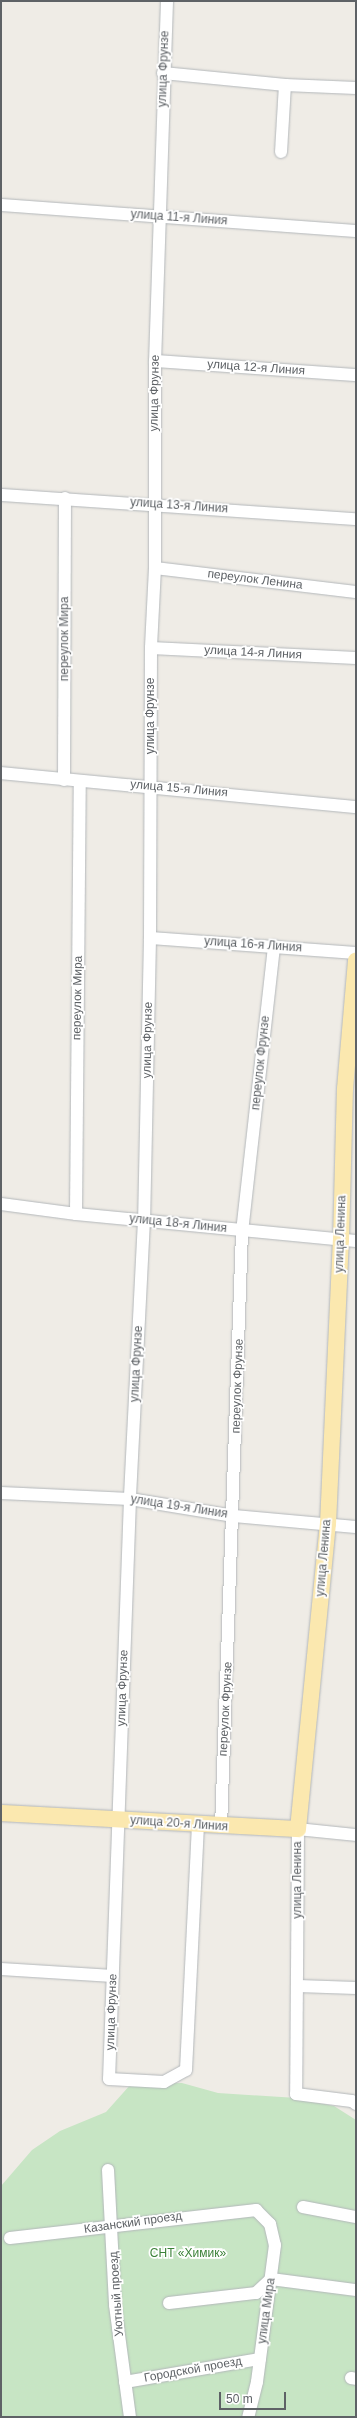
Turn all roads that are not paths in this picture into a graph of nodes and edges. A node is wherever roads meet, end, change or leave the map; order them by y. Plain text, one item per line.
1 (167, 1) edge
2 (163, 73) junction
3 (285, 85) junction
4 (356, 88) edge
5 (281, 152) dead end
6 (1, 205) edge
7 (161, 216) junction
8 (356, 231) edge
9 (156, 361) junction
10 (356, 375) edge
11 (1, 495) edge
12 (65, 498) junction
13 (154, 504) junction
14 (356, 519) edge
15 (155, 568) junction
16 (356, 592) edge
17 (151, 648) junction
18 (356, 658) edge
19 (1, 773) edge
20 (64, 780) junction
21 (80, 782) junction
22 (152, 786) junction
23 (356, 807) edge
24 (150, 938) junction
25 (274, 946) junction
26 (356, 953) edge
27 (356, 960) edge
28 (350, 1090) edge
29 (1, 1204) edge
30 (76, 1214) junction
31 (144, 1220) junction
32 (242, 1232) junction
33 (348, 1241) edge
34 (1, 1492) edge
35 (130, 1499) junction
36 (234, 1516) junction
37 (328, 1524) junction
38 (356, 1528) edge
39 (1, 1813) edge
40 (118, 1820) junction
41 (198, 1825) junction
42 (221, 1827) junction
43 (298, 1829) junction
44 (356, 1835) edge
45 (1, 1969) edge
46 (113, 1976) junction
47 (298, 1986) junction
48 (356, 1988) edge
49 (356, 2104) edge
50 (108, 2170) dead end
51 (303, 2207) dead end
52 (256, 2210) joint
53 (356, 2217) edge
54 (113, 2226) junction
55 (10, 2238) dead end
56 (271, 2279) junction
57 (356, 2290) edge
58 (169, 2303) dead end
59 (260, 2359) junction
60 (125, 2382) junction
61 (130, 2417) edge
62 (248, 2417) edge

1 - 2 street, улица Фрунзе
2 - 3 street
2 - 7 street, улица Фрунзе
3 - 4 street
3 - 5 street
6 - 7 street, улица 11-я Линия
7 - 8 street, улица 11-я Линия
7 - 9 street, улица Фрунзе
9 - 10 street, улица 12-я Линия
9 - 13 street, улица Фрунзе
11 - 12 street, улица 13-я Линия
12 - 13 street, улица 13-я Линия
12 - 20 street, переулок Мира
13 - 14 street, улица 13-я Линия
13 - 15 street, улица Фрунзе
15 - 16 street, переулок Ленина
15 - 17 street, улица Фрунзе
17 - 18 street, улица 14-я Линия
17 - 22 street, улица Фрунзе
19 - 20 street, улица 15-я Линия
20 - 21 street, улица 15-я Линия
21 - 22 street, улица 15-я Линия
21 - 30 street, переулок Мира
22 - 23 street, улица 15-я Линия
22 - 24 street, улица Фрунзе
24 - 25 street, улица 16-я Линия
24 - 31 street, улица Фрунзе
25 - 26 street, улица 16-я Линия
25 - 32 street, переулок Фрунзе
27 - 28 main road, улица Ленина
28 - 33 main road, улица Ленина
29 - 30 street, улица 18-я Линия
30 - 31 street, улица 18-я Линия
31 - 32 street, улица 18-я Линия
31 - 35 street, улица Фрунзе
32 - 33 street, улица 18-я Линия
32 - 36 street, переулок Фрунзе
33 - 37 main road, улица Ленина
34 - 35 street, улица 19-я Линия
35 - 36 street, улица 19-я Линия
35 - 40 street, улица Фрунзе
36 - 37 street, улица 19-я Линия
36 - 42 street, переулок Фрунзе
37 - 38 street, улица 19-я Линия
37 - 43 main road, улица Ленина
39 - 40 main road, улица 20-я Линия
40 - 41 main road, улица 20-я Линия
40 - 46 street, улица Фрунзе
41 - 42 main road, улица 20-я Линия
41 - 46 street, улица Фрунзе
42 - 43 main road, улица 20-я Линия
43 - 44 street, улица 20-я Линия
43 - 47 street, улица Ленина
45 - 46 street
47 - 48 street
47 - 49 street, улица Ленина
50 - 54 street, Уютный проезд
51 - 53 street
52 - 54 street, Казанский проезд
52 - 56 street, улица Мира
54 - 55 street, Казанский проезд
54 - 60 street, Уютный проезд
56 - 57 street
56 - 58 street
56 - 59 street, улица Мира
59 - 60 street, Городской проезд
59 - 62 street, улица Мира
60 - 61 street, Уютный проезд

